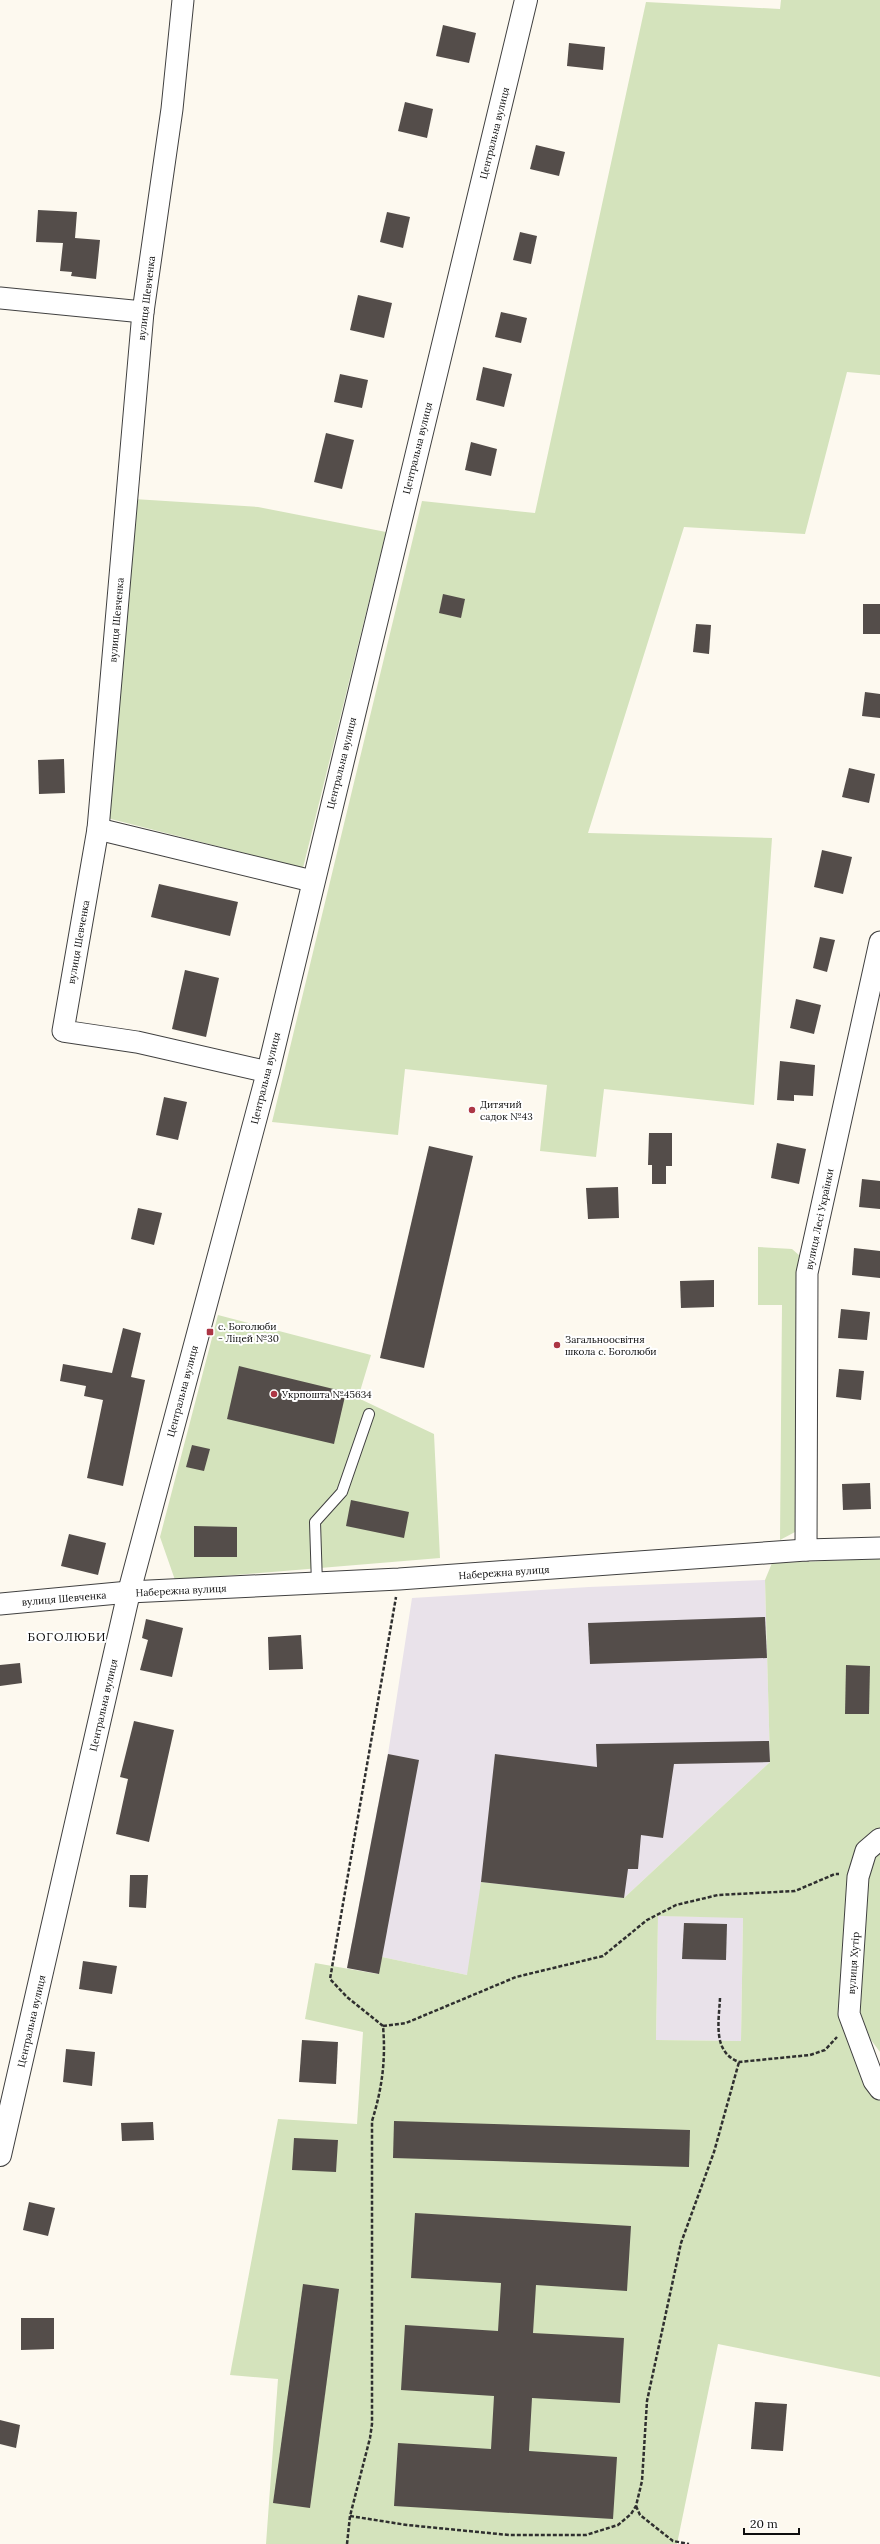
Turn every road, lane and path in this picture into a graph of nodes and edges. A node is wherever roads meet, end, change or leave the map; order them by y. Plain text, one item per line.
1 (183, 0) edge
2 (526, 0) edge
3 (0, 298) edge
4 (143, 312) junction
5 (98, 828) junction
6 (312, 881) junction
7 (880, 942) edge
8 (268, 1072) junction
9 (369, 1414) dead end
10 (880, 1548) edge
11 (806, 1550) junction
12 (399, 1579) junction
13 (317, 1584) junction
14 (129, 1592) junction
15 (0, 1604) edge
16 (880, 1839) edge
17 (858, 1877) junction
18 (720, 1998) dead end
19 (850, 2014) junction
20 (383, 2026) junction
21 (739, 2062) junction
22 (880, 2089) edge
23 (0, 2155) edge
24 (636, 2506) junction
25 (350, 2516) junction
26 (347, 2544) edge
27 (689, 2544) edge

1 - 4 street, вулиця Шевченка
2 - 6 street, Центральна вулиця
3 - 4 street
4 - 5 street, вулиця Шевченка
5 - 6 street
5 - 8 street, вулиця Шевченка
6 - 8 street, Центральна вулиця
7 - 11 street, вулиця Лесі Українки
8 - 14 street, Центральна вулиця
9 - 13 lane
10 - 11 street, Набережна вулиця
11 - 12 street, Набережна вулиця
12 - 13 street, Набережна вулиця
12 - 20 path
13 - 14 street, Набережна вулиця
14 - 15 street, вулиця Шевченка
14 - 23 street, Центральна вулиця
16 - 17 street, вулиця Хутір
17 - 19 street, вулиця Хутір
17 - 20 path
18 - 21 path
19 - 21 path
19 - 22 street, вулиця Хутір
20 - 25 path
21 - 24 path
24 - 25 path
24 - 27 path
25 - 26 path

